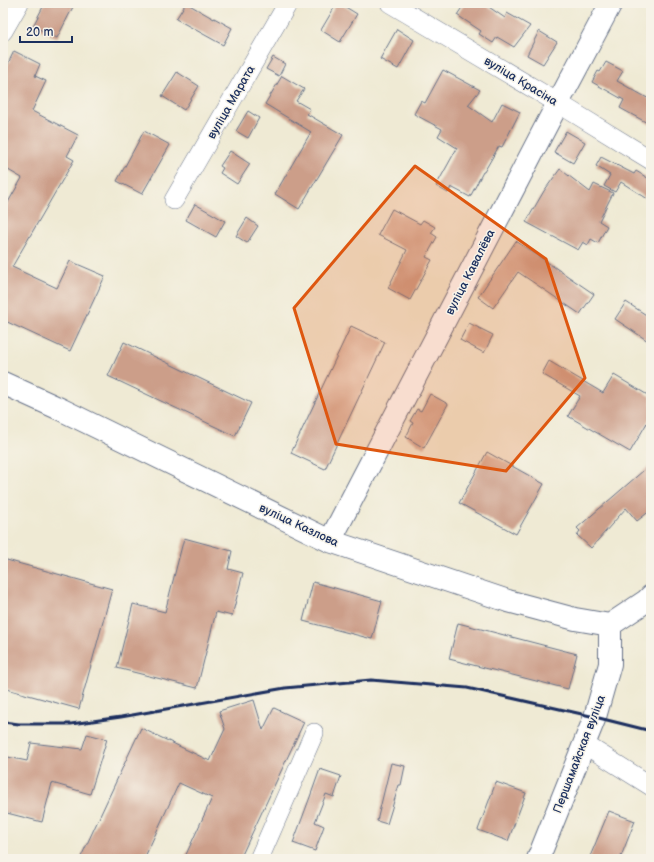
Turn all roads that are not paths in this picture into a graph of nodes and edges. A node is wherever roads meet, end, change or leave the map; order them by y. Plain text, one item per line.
1 (19, 3) edge
2 (288, 3) edge
3 (390, 3) edge
4 (612, 3) edge
5 (3, 31) edge
6 (558, 103) junction
7 (651, 160) edge
8 (174, 200) dead end
9 (3, 383) edge
10 (330, 541) junction
11 (651, 596) edge
12 (610, 625) junction
13 (314, 734) dead end
14 (584, 744) junction
15 (651, 786) edge
16 (259, 859) edge
17 (538, 859) edge

1 - 5 street
2 - 8 street, вуліца Марата
3 - 6 street, вуліца Красіна
4 - 6 street, вуліца Кавалёва
6 - 7 street, вуліца Красіна
6 - 10 street, вуліца Кавалёва
9 - 10 street, вуліца Казлова
10 - 12 street, вуліца Казлова
11 - 12 street
12 - 14 street, Першамайская вуліца
13 - 16 street
14 - 15 street
14 - 17 street, Першамайская вуліца

